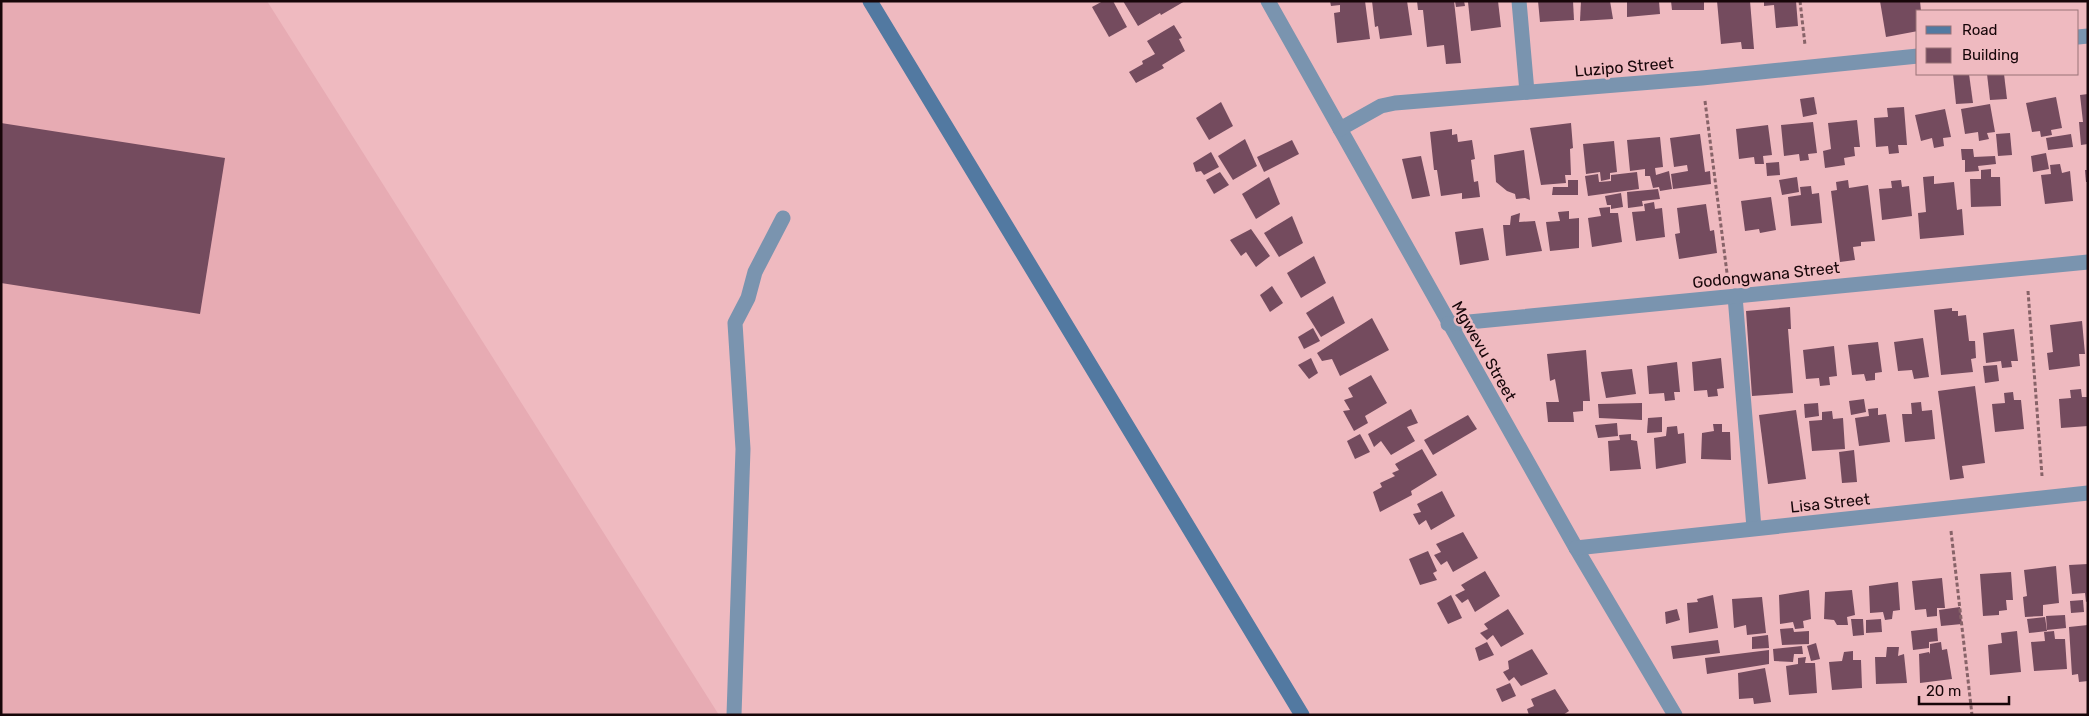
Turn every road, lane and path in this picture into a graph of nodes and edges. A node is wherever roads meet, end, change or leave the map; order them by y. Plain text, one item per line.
1 (870, 1) edge
2 (1268, 1) edge
3 (1519, 1) edge
4 (1800, 1) edge
5 (1916, 56) edge
6 (1808, 68) junction
7 (1702, 78) junction
8 (1527, 92) junction
9 (1340, 129) junction
10 (783, 218) dead end
11 (2088, 262) edge
12 (2026, 268) junction
13 (1733, 296) junction
14 (1448, 324) junction
15 (2088, 492) edge
16 (2044, 497) junction
17 (1948, 508) junction
18 (1754, 528) junction
19 (1576, 548) junction
20 (734, 715) edge
21 (1302, 715) edge
22 (1674, 715) edge
23 (1972, 715) edge

1 - 21 main road
2 - 9 street, Mgwevu Street
3 - 8 street
4 - 6 path
5 - 6 street, Luzipo Street
6 - 7 street, Luzipo Street
7 - 8 street, Luzipo Street
7 - 13 path
8 - 9 street, Luzipo Street
9 - 14 street, Mgwevu Street
10 - 20 street
11 - 12 street, Godongwana Street
12 - 13 street, Godongwana Street
12 - 16 path
13 - 14 street, Godongwana Street
13 - 18 street
14 - 19 street, Mgwevu Street
15 - 16 street, Lisa Street
16 - 17 street, Lisa Street
17 - 18 street, Lisa Street
17 - 23 path
18 - 19 street, Lisa Street
19 - 22 street, Mgwevu Street

